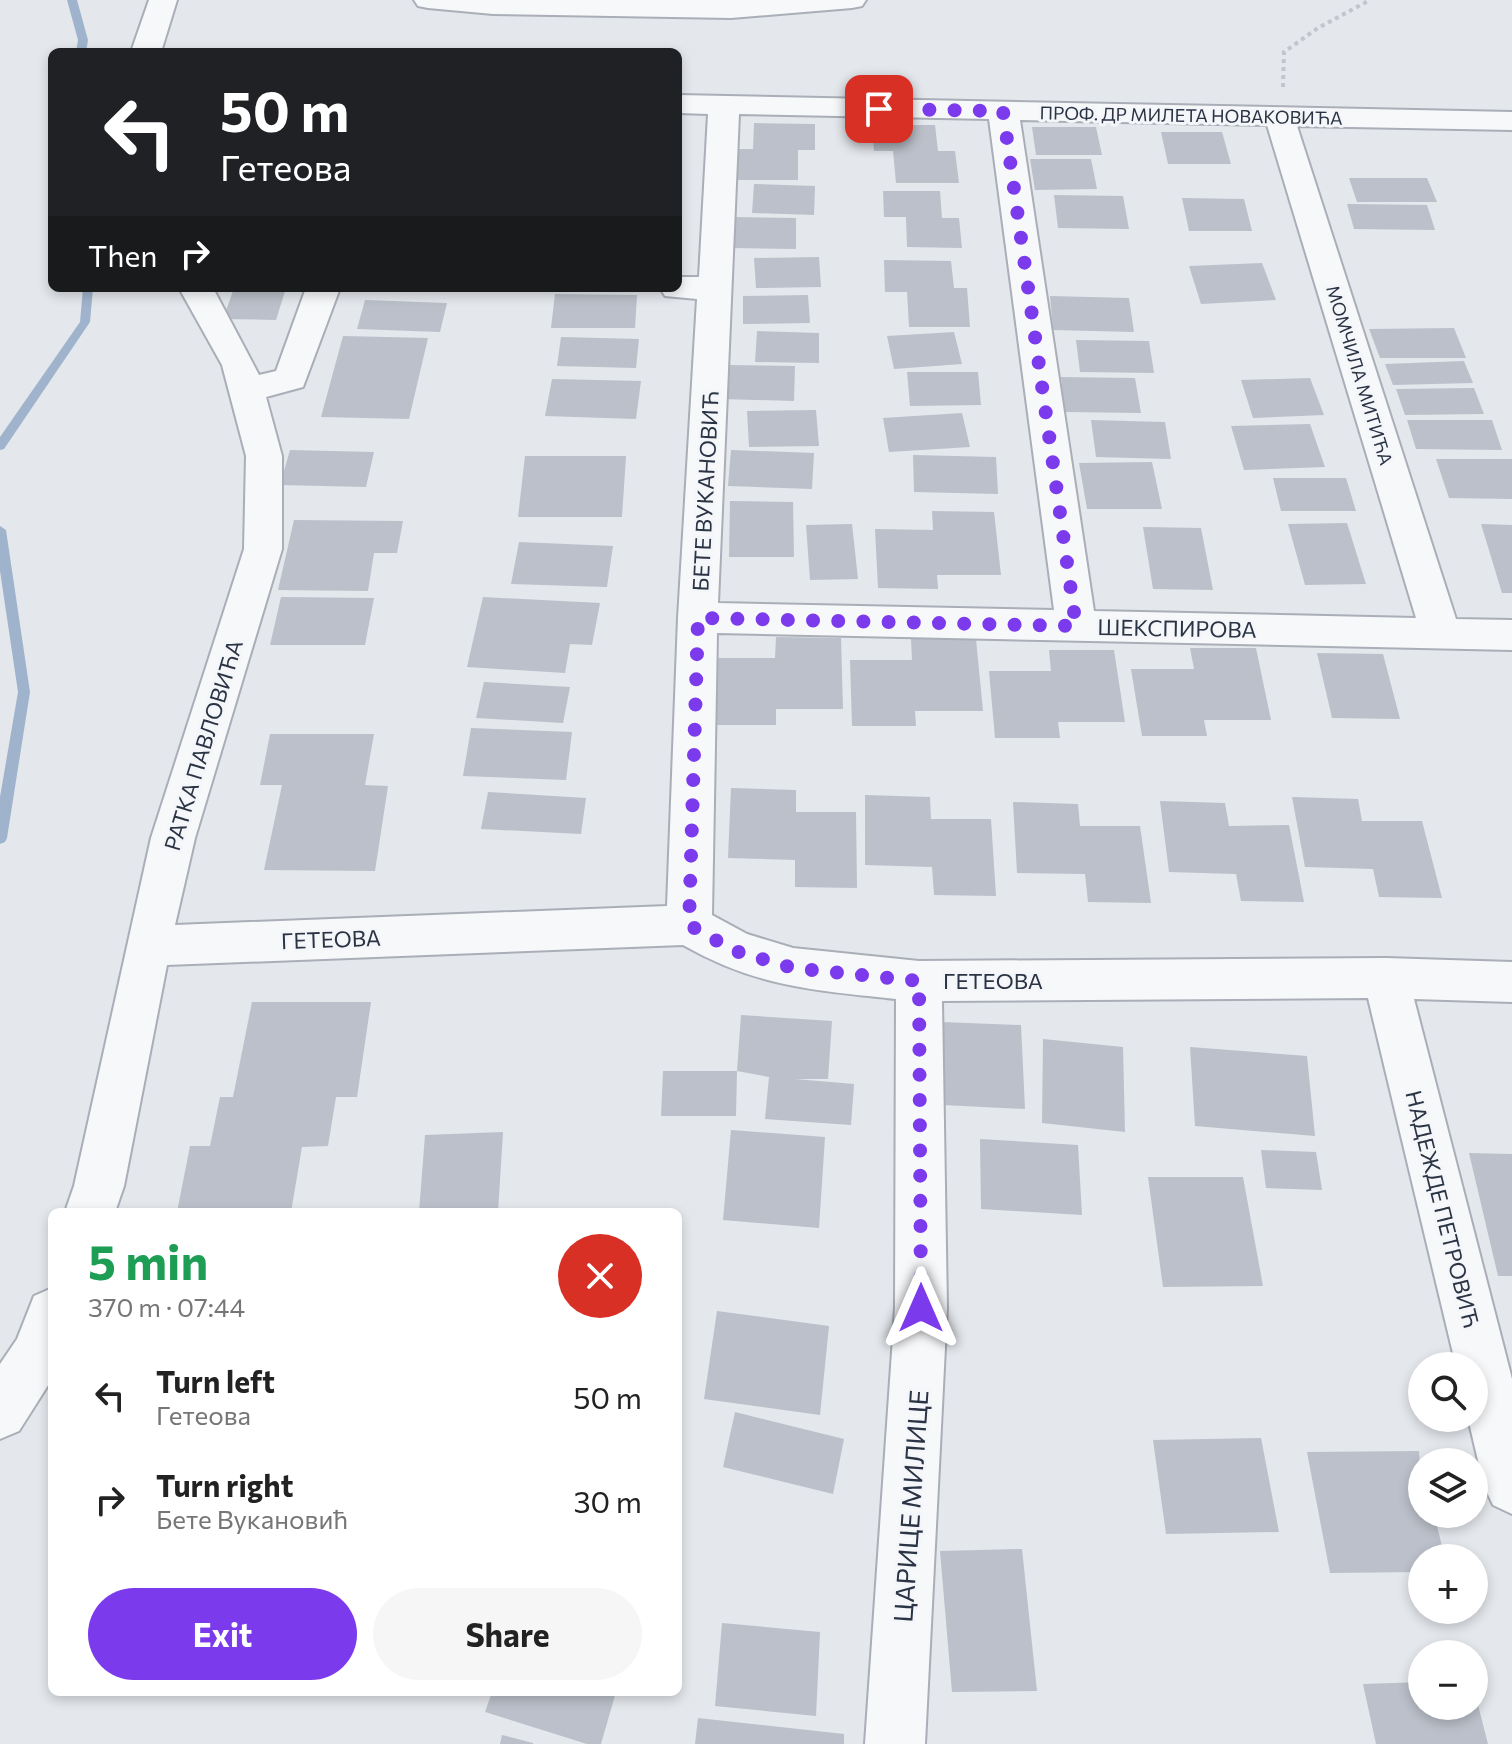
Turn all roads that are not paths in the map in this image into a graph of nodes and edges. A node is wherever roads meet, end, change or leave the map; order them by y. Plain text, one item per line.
1 (428, 0) edge
2 (852, 0) edge
3 (169, 3) edge
4 (148, 48) edge
5 (682, 104) edge
6 (724, 105) junction
7 (1003, 111) junction
8 (1279, 116) junction
9 (1512, 121) edge
10 (682, 288) edge
11 (715, 288) junction
12 (198, 292) edge
13 (322, 292) edge
14 (245, 390) junction
15 (698, 618) junction
16 (1076, 626) junction
17 (1441, 634) junction
18 (1512, 635) edge
19 (689, 925) junction
20 (148, 946) junction
21 (1386, 978) junction
22 (919, 981) junction
23 (1512, 982) edge
24 (91, 1208) edge
25 (48, 1325) edge
26 (0, 1412) edge
27 (1512, 1486) edge
28 (895, 1744) edge

1 - 2 street
3 - 4 street
5 - 6 street, ПРОФ. ДР МИЛЕТА НОВАКОВИЋА
6 - 7 street, ПРОФ. ДР МИЛЕТА НОВАКОВИЋА
6 - 11 street, БЕТЕ ВУКАНОВИЋ
7 - 8 street, ПРОФ. ДР МИЛЕТА НОВАКОВИЋА
7 - 16 street
8 - 9 street, ПРОФ. ДР МИЛЕТА НОВАКОВИЋА
8 - 17 street, МОМЧИЛА МИТИЋА
10 - 11 street
11 - 15 street, БЕТЕ ВУКАНОВИЋ
12 - 14 street, РАТКА ПАВЛОВИЋА
13 - 14 street
14 - 20 street, РАТКА ПАВЛОВИЋА
15 - 16 street, ШЕКСПИРОВА
15 - 19 street, БЕТЕ ВУКАНОВИЋ
16 - 17 street, ШЕКСПИРОВА
17 - 18 street, ШЕКСПИРОВА
19 - 20 street, ГЕТЕОВА
19 - 22 street, ГЕТЕОВА
20 - 24 street, РАТКА ПАВЛОВИЋА
21 - 22 street, ГЕТЕОВА
21 - 23 street, ГЕТЕОВА
21 - 27 street, НАДЕЖДЕ ПЕТРОВИЋ
22 - 28 street, ЦАРИЦЕ МИЛИЦЕ
25 - 26 street

